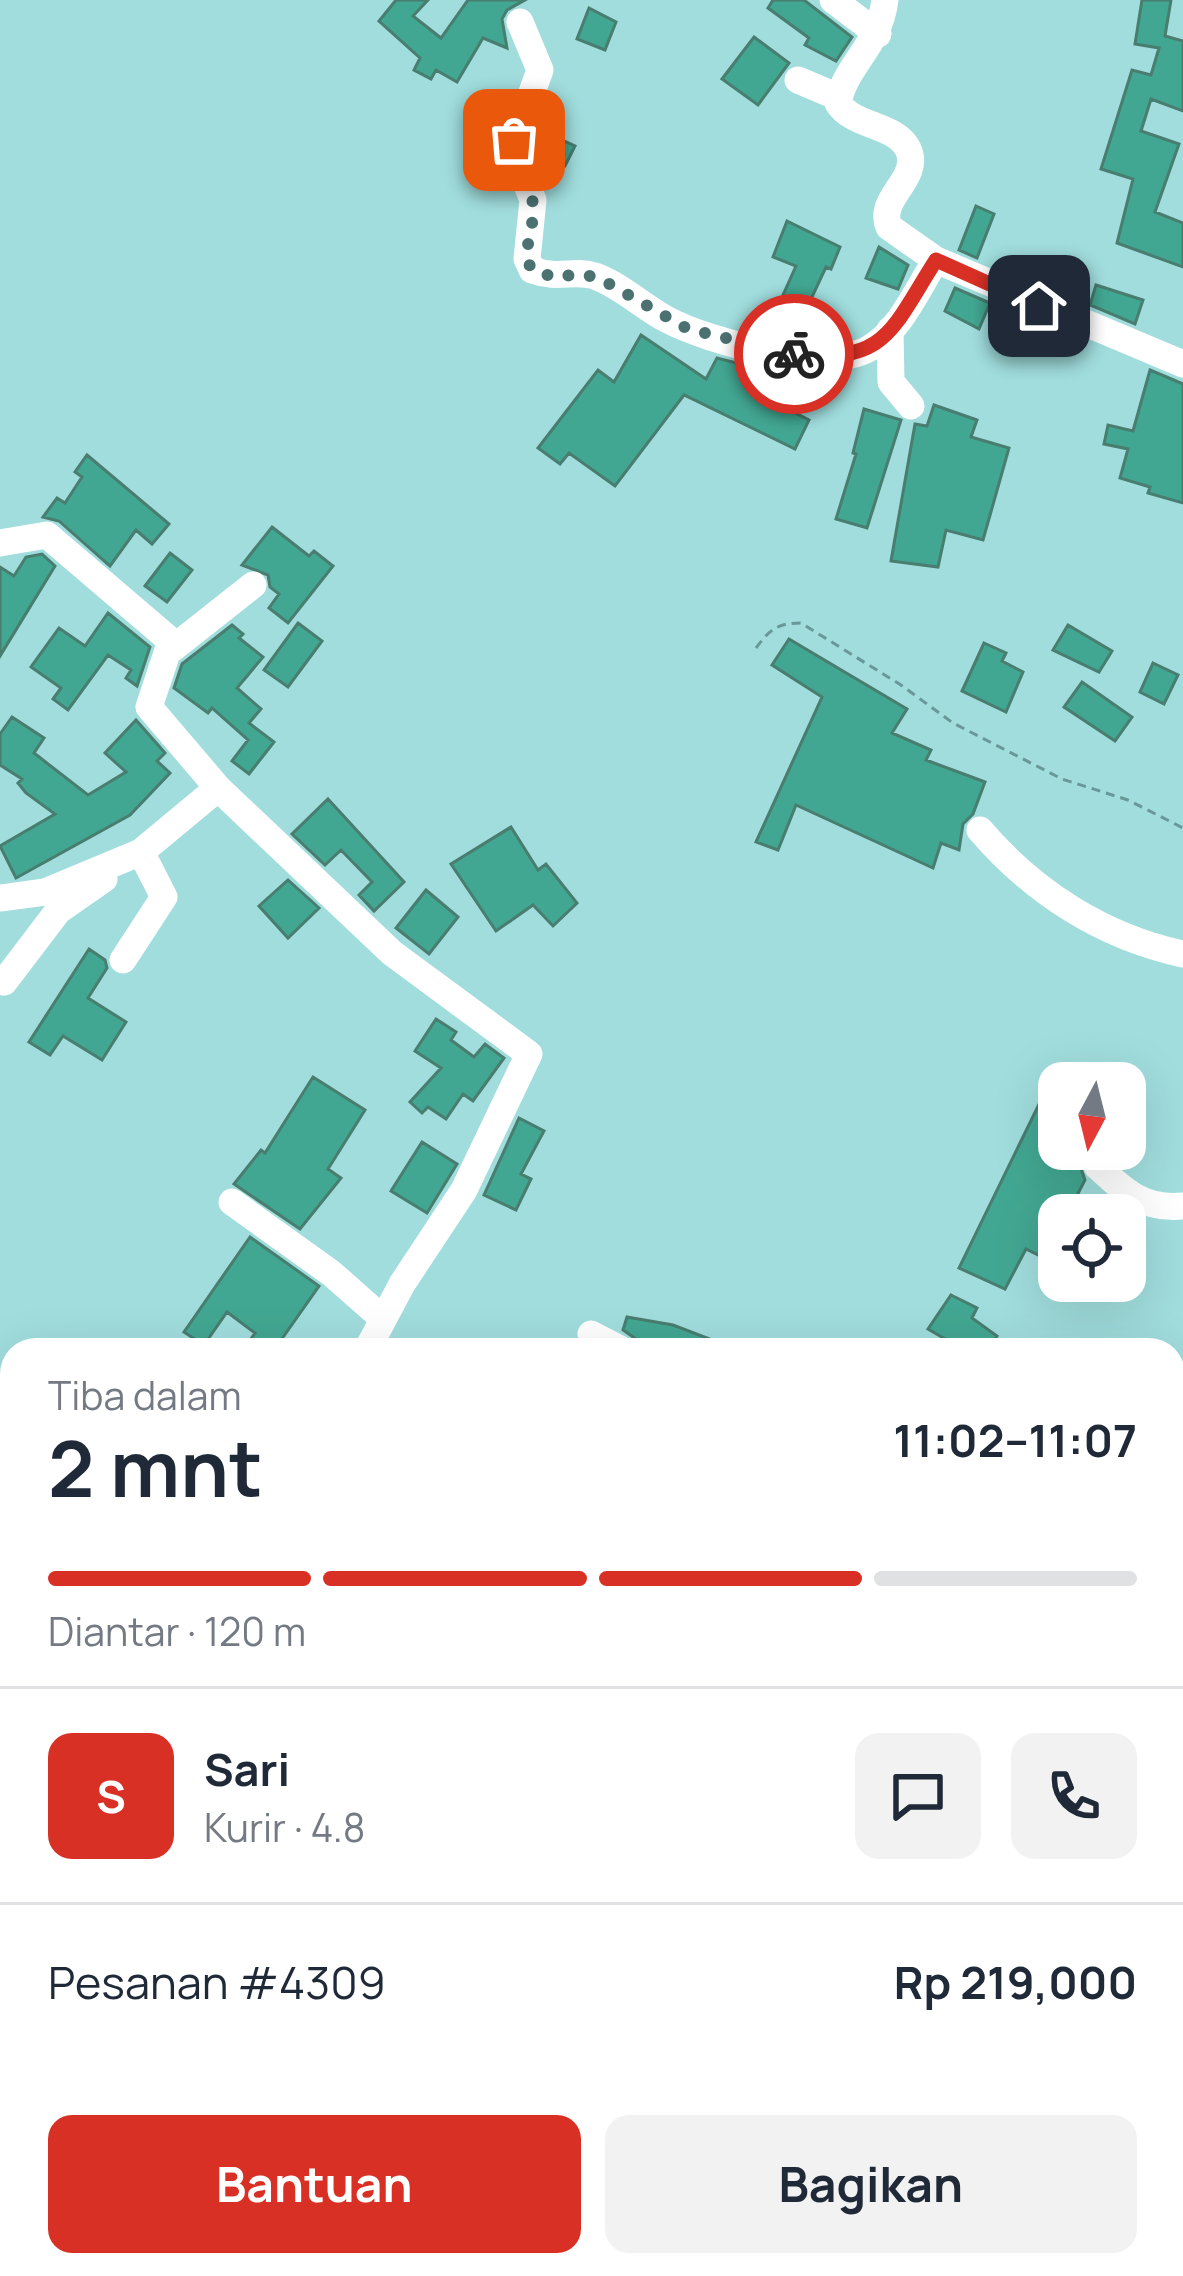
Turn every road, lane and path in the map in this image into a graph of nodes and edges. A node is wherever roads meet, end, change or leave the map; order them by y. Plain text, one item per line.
1 (833, 0) edge
2 (885, 0) edge
3 (520, 22) dead end
4 (878, 34) junction
5 (798, 80) dead end
6 (838, 97) junction
7 (936, 260) junction
8 (890, 330) junction
9 (1183, 364) edge
10 (910, 406) dead end
11 (0, 543) edge
12 (253, 585) dead end
13 (756, 648) dead end
14 (172, 649) junction
15 (218, 788) junction
16 (1183, 828) edge
17 (980, 830) dead end
18 (135, 854) junction
19 (0, 898) edge
20 (1183, 954) edge
21 (123, 960) dead end
22 (4, 982) dead end
23 (1102, 1170) edge
24 (232, 1202) dead end
25 (1183, 1206) edge
26 (382, 1318) junction
27 (591, 1334) dead end
28 (373, 1338) edge
29 (599, 1338) edge

1 - 4 street
2 - 4 street
3 - 8 street
4 - 6 street
5 - 6 street
6 - 7 street
7 - 8 street
7 - 9 street
8 - 10 street
11 - 14 street
12 - 14 street
13 - 16 path
14 - 15 street
15 - 18 street
15 - 26 street
17 - 20 street
18 - 19 street
18 - 21 street
18 - 22 street
23 - 25 street
24 - 26 street
26 - 28 street
27 - 29 street

